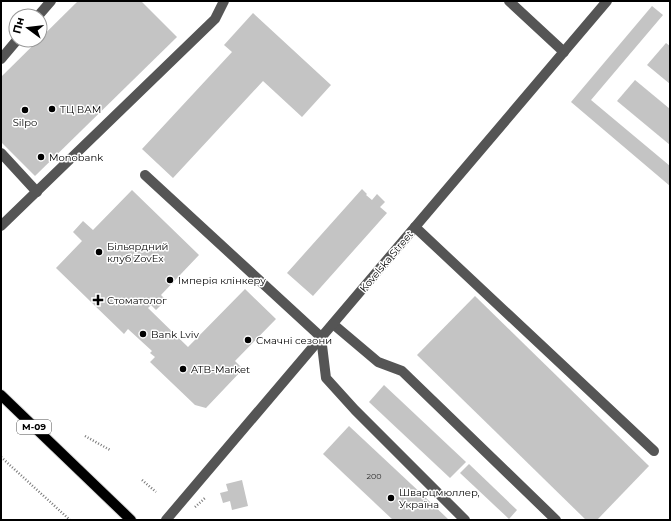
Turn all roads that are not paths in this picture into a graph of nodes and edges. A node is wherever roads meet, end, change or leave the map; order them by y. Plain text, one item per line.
1 (224, 1) edge
2 (509, 1) edge
3 (607, 1) edge
4 (10, 48) edge
5 (564, 52) junction
6 (1, 58) edge
7 (1, 153) edge
8 (145, 175) dead end
9 (37, 192) junction
10 (1, 226) edge
11 (415, 227) junction
12 (332, 324) junction
13 (321, 337) junction
14 (1, 395) edge
15 (654, 451) dead end
16 (131, 520) edge
17 (166, 520) edge
18 (465, 520) edge
19 (556, 520) edge

1 - 9 street
2 - 5 street
3 - 5 street, Kovelska Street
4 - 6 street
5 - 11 street, Kovelska Street
7 - 9 street
8 - 13 street
9 - 10 street
11 - 12 street, Kovelska Street
11 - 15 street
12 - 13 street, Kovelska Street
12 - 19 street
13 - 17 street, Kovelska Street
13 - 18 street
14 - 16 main road, М-09

